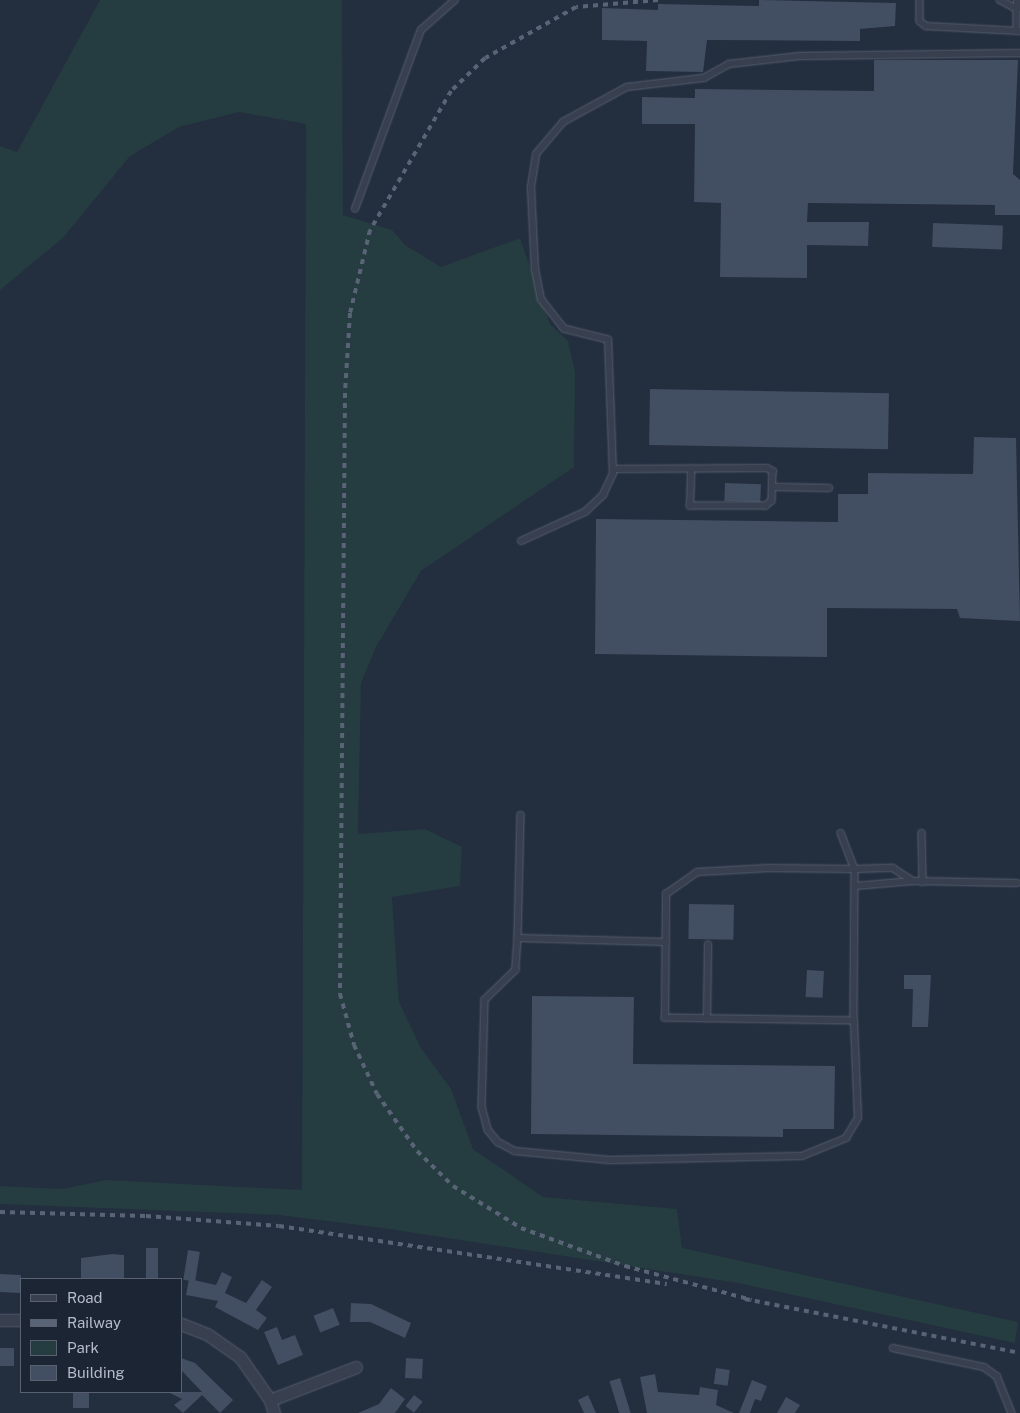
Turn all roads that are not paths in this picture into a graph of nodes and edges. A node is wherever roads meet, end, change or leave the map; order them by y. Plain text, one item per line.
1 (455, 0) edge
2 (920, 0) edge
3 (1000, 0) edge
4 (1017, 0) edge
5 (449, 3) edge
6 (1017, 9) junction
7 (1019, 31) edge
8 (1020, 53) edge
9 (355, 209) dead end
10 (691, 468) junction
11 (613, 469) junction
12 (775, 487) junction
13 (829, 488) dead end
14 (521, 541) dead end
15 (521, 815) dead end
16 (841, 833) dead end
17 (922, 833) dead end
18 (855, 869) junction
19 (913, 881) junction
20 (923, 882) junction
21 (1017, 883) dead end
22 (855, 886) junction
23 (518, 938) junction
24 (666, 942) junction
25 (708, 945) dead end
26 (707, 1019) junction
27 (854, 1021) junction
28 (0, 1320) edge
29 (20, 1320) edge
30 (182, 1324) edge
31 (892, 1348) dead end
32 (356, 1367) dead end
33 (270, 1400) junction
34 (274, 1413) edge
35 (1012, 1413) edge

1 - 5 lane
2 - 7 lane
3 - 6 lane
4 - 6 lane
5 - 9 lane
6 - 7 lane
8 - 11 lane
10 - 11 lane
10 - 12 lane
10 - 12 lane
11 - 14 lane
12 - 13 lane
15 - 23 lane
16 - 18 lane
17 - 20 lane
18 - 19 lane
18 - 22 lane
18 - 24 lane
19 - 20 lane
19 - 22 lane
20 - 21 lane
22 - 27 lane
23 - 24 lane
23 - 27 lane
24 - 26 lane
25 - 26 lane
26 - 27 lane
28 - 29 street
30 - 33 street
31 - 35 lane
32 - 33 street
33 - 34 street

